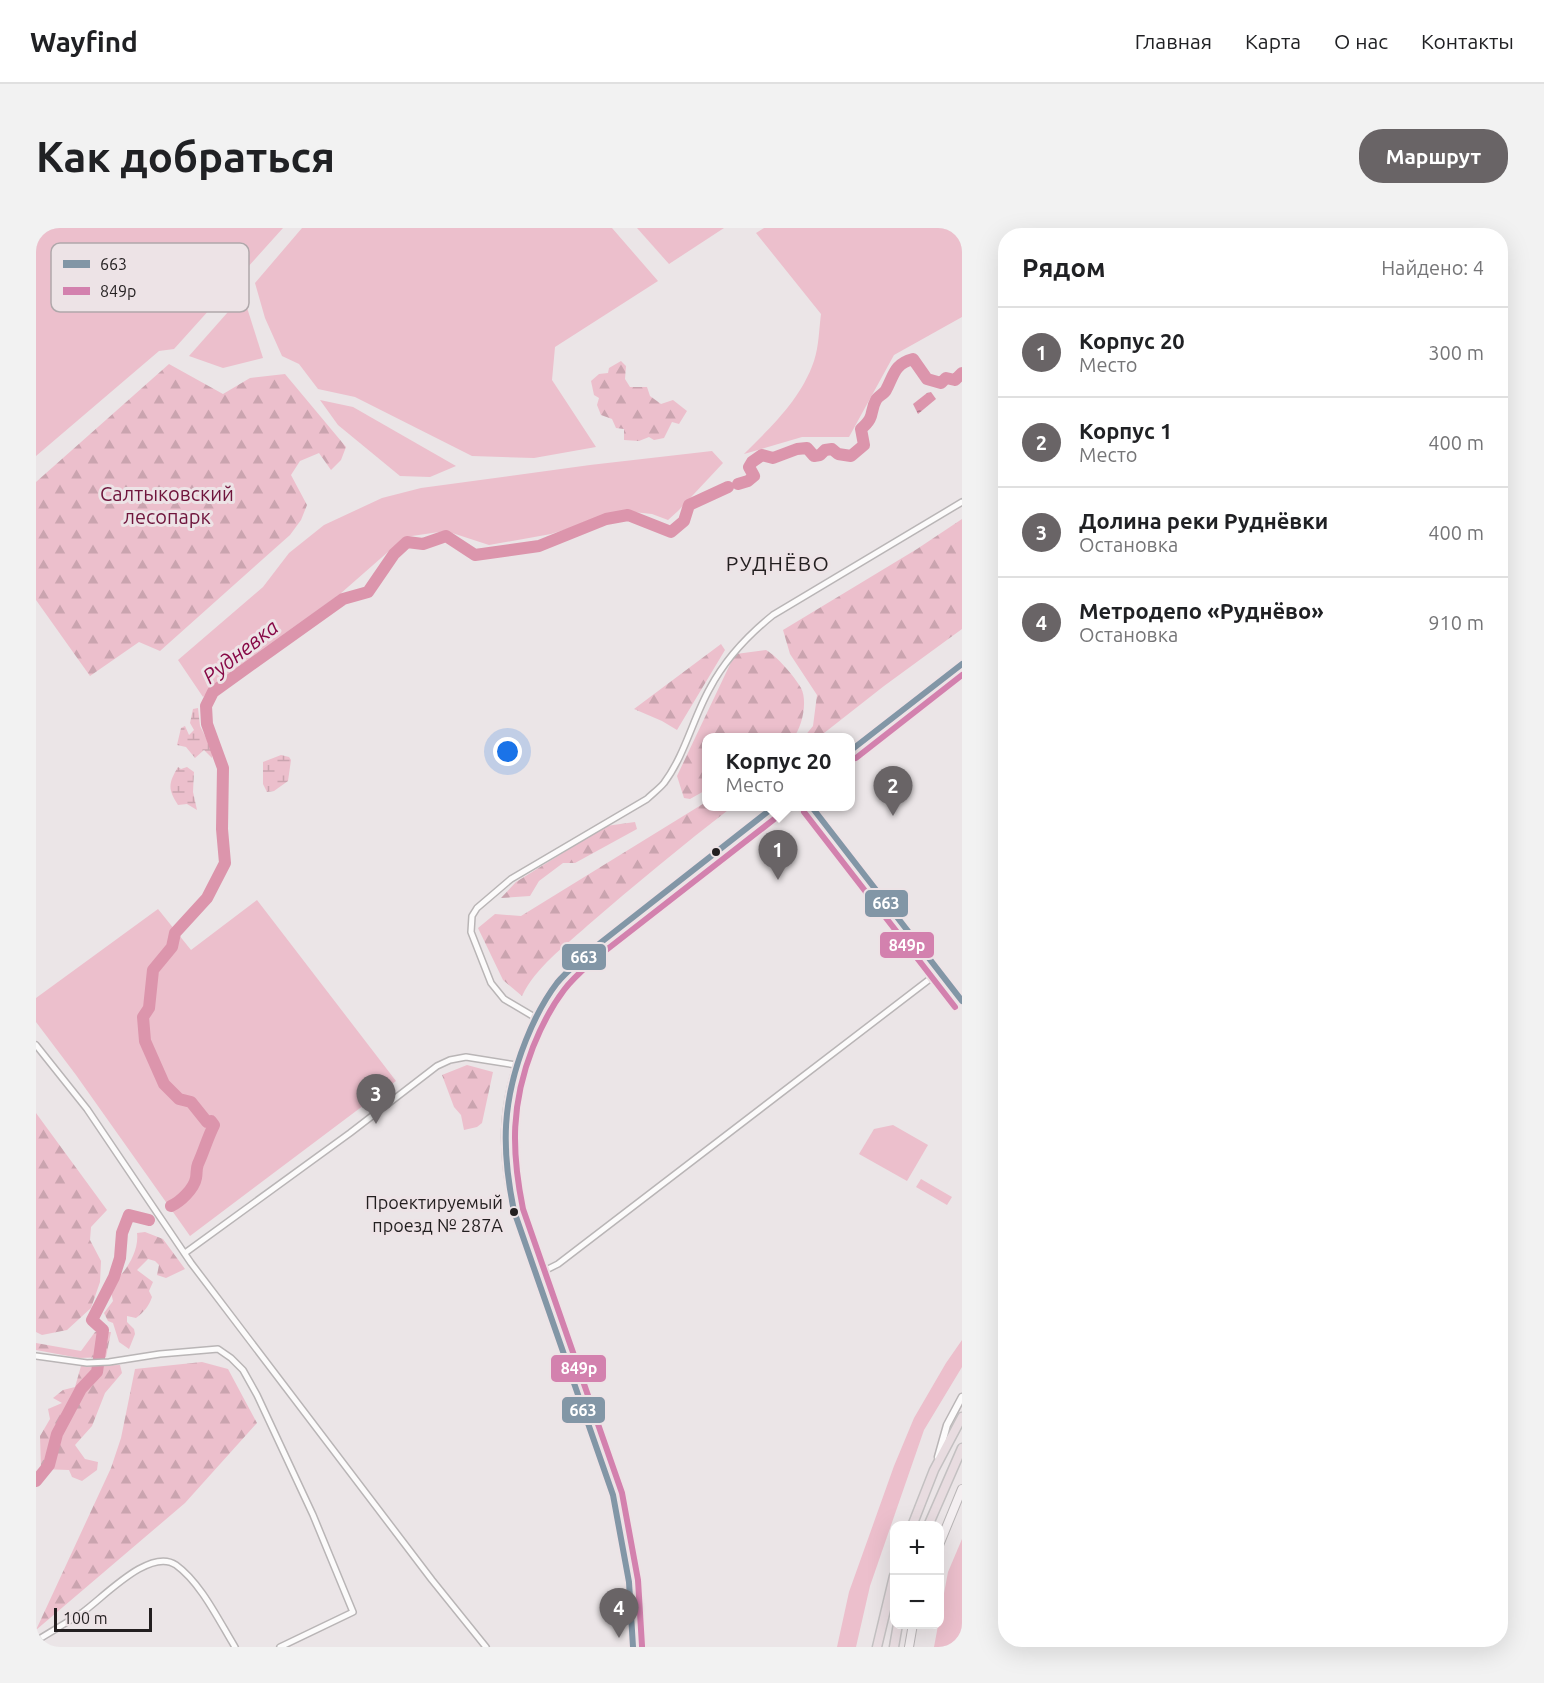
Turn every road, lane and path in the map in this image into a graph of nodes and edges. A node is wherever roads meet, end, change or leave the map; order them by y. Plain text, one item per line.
1 (962, 502) edge
2 (962, 664) edge
3 (855, 747) edge
4 (771, 811) edge
5 (814, 811) edge
6 (939, 972) junction
7 (962, 1001) edge
8 (536, 1018) junction
9 (36, 1045) edge
10 (516, 1065) junction
11 (184, 1253) junction
12 (536, 1275) junction
13 (36, 1356) edge
14 (962, 1397) edge
15 (962, 1417) edge
16 (962, 1448) edge
17 (934, 1470) junction
18 (962, 1489) edge
19 (914, 1521) edge
20 (930, 1521) edge
21 (944, 1533) edge
22 (890, 1593) edge
23 (897, 1629) edge
24 (913, 1629) edge
25 (36, 1641) edge
26 (235, 1647) edge
27 (280, 1647) edge
28 (486, 1647) edge
29 (633, 1647) edge
30 (877, 1647) edge
31 (894, 1647) edge
32 (909, 1647) edge

1 - 8 street
2 - 3 street
4 - 8 street
5 - 6 street
6 - 7 street
6 - 12 street
8 - 10 street
9 - 11 street
10 - 11 street
10 - 12 street
11 - 28 street
12 - 29 street
13 - 27 street
14 - 17 street
15 - 17 highway
16 - 20 highway
17 - 19 highway
18 - 21 main road
22 - 30 highway
23 - 31 highway
24 - 32 main road
25 - 26 street

